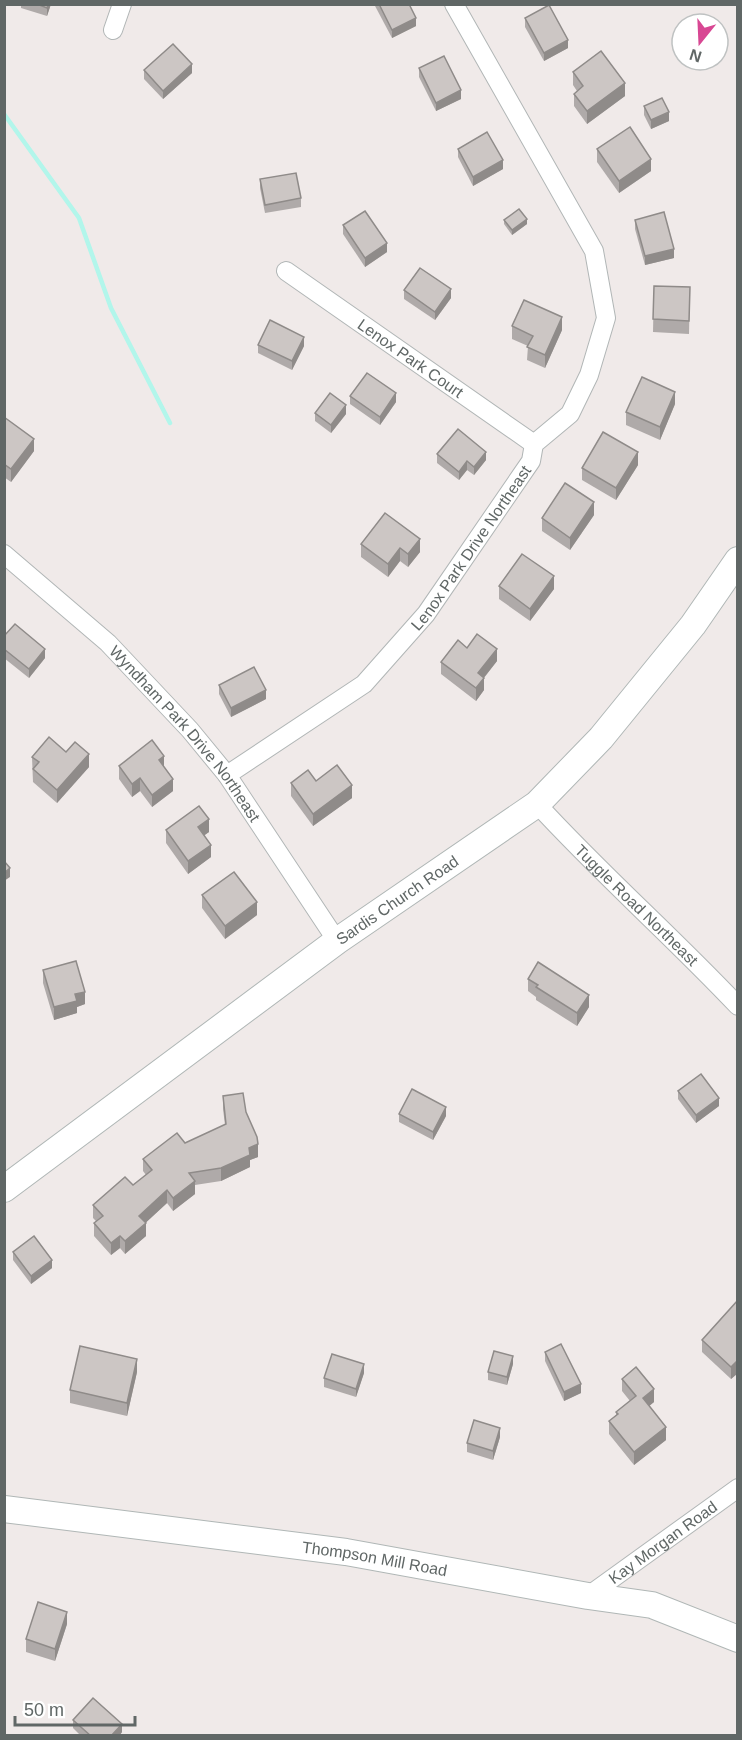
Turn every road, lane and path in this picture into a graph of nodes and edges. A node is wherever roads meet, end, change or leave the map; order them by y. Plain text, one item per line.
1 (122, 4) edge
2 (454, 4) edge
3 (113, 30) dead end
4 (286, 271) dead end
5 (534, 444) junction
6 (4, 554) edge
7 (738, 560) edge
8 (227, 775) junction
9 (537, 804) junction
10 (337, 941) junction
11 (738, 1006) edge
12 (4, 1189) edge
13 (738, 1488) edge
14 (4, 1509) edge
15 (588, 1596) junction
16 (738, 1639) edge

1 - 3 street
2 - 5 street, Lenox Park Drive Northeast
4 - 5 street, Lenox Park Court
5 - 8 street, Lenox Park Drive Northeast
6 - 8 street, Wyndham Park Drive Northeast
7 - 9 street, Sardis Church Road
8 - 10 street, Wyndham Park Drive Northeast
9 - 10 street, Sardis Church Road
9 - 11 street, Tuggle Road Northeast
10 - 12 street, Sardis Church Road
13 - 15 street, Kay Morgan Road
14 - 15 street, Thompson Mill Road
15 - 16 street, Thompson Mill Road

